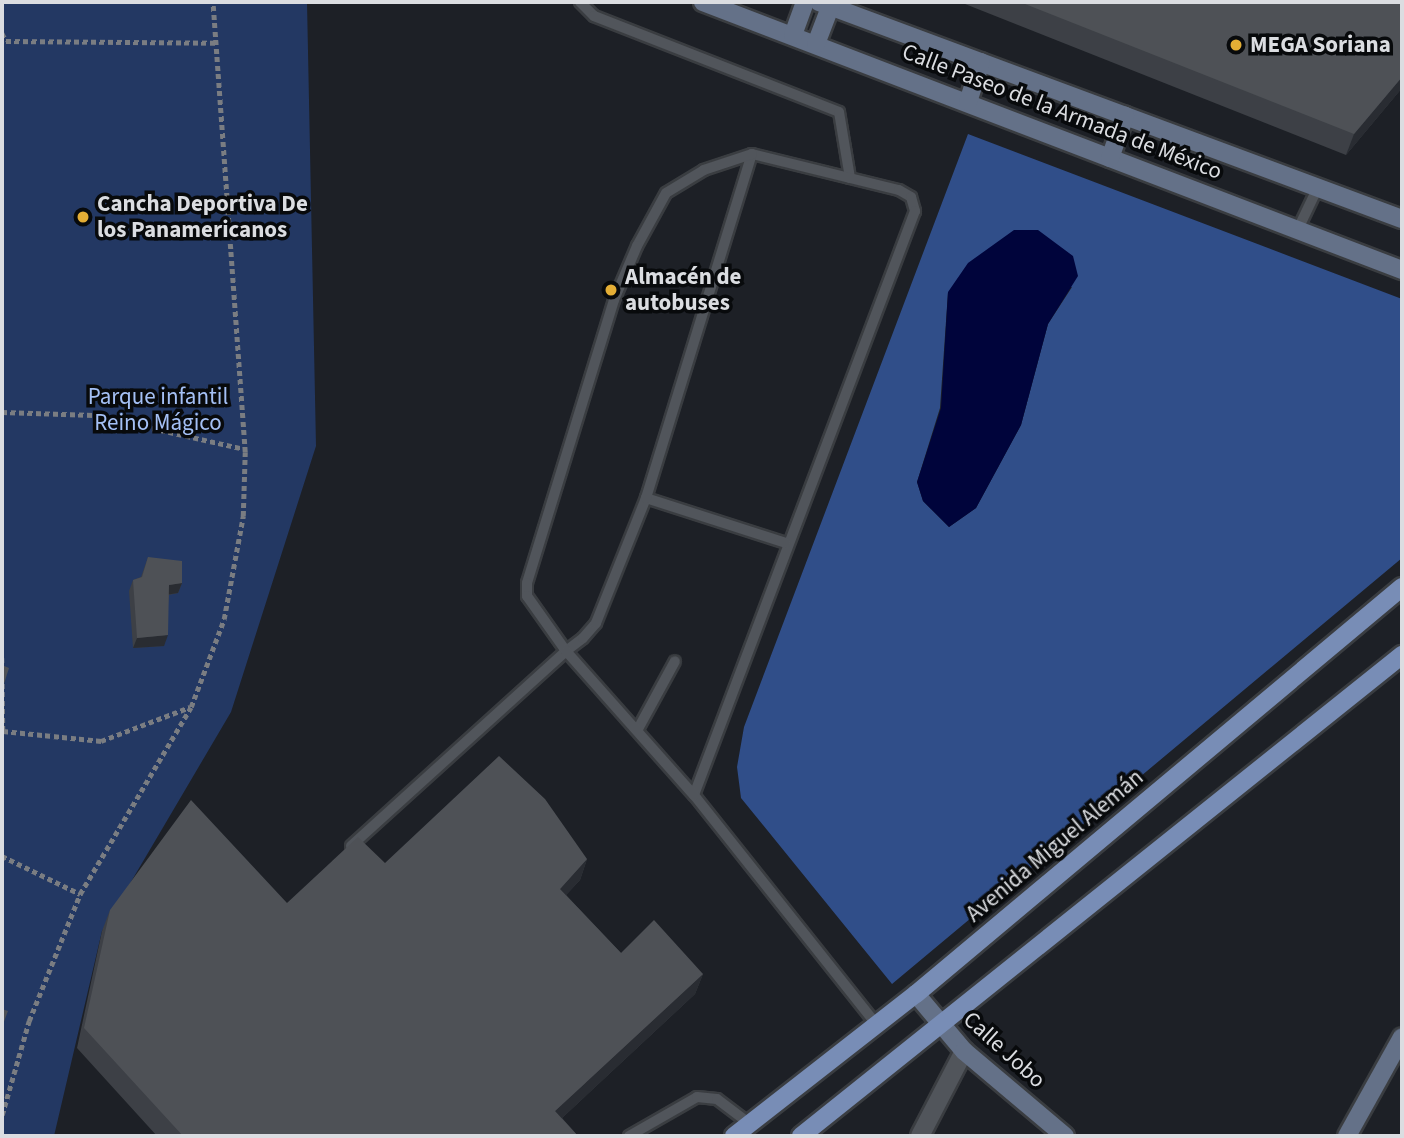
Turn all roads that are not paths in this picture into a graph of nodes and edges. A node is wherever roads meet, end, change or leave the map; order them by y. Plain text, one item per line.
1 (580, 2) edge
2 (703, 2) edge
3 (805, 2) edge
4 (827, 3) edge
5 (793, 34) junction
6 (816, 44) junction
7 (981, 62) junction
8 (968, 102) junction
9 (1125, 116) junction
10 (752, 154) junction
11 (1110, 158) junction
12 (850, 178) junction
13 (1318, 187) junction
14 (1402, 219) edge
15 (1298, 229) junction
16 (1402, 270) edge
17 (646, 498) junction
18 (786, 543) junction
19 (1402, 587) edge
20 (566, 651) junction
21 (1402, 655) edge
22 (675, 660) dead end
23 (638, 729) junction
24 (695, 795) junction
25 (336, 859) edge
26 (916, 994) junction
27 (876, 1024) junction
28 (939, 1025) junction
29 (1402, 1037) edge
30 (964, 1051) junction
31 (1394, 1071) edge
32 (750, 1124) junction
33 (629, 1136) edge
34 (734, 1136) edge
35 (801, 1136) edge
36 (920, 1136) edge
37 (1065, 1136) edge
38 (1348, 1136) edge

1 - 12 lane
2 - 5 main road, Calle Paseo de la Armada de México
3 - 5 main road
4 - 6 main road
4 - 7 main road, Calle Paseo de la Armada de México
5 - 6 main road, Calle Paseo de la Armada de México
6 - 8 main road, Calle Paseo de la Armada de México
7 - 8 main road
7 - 9 main road, Calle Paseo de la Armada de México
8 - 11 main road, Calle Paseo de la Armada de México
9 - 11 main road
9 - 13 main road, Calle Paseo de la Armada de México
10 - 12 lane
10 - 17 lane
10 - 20 lane
11 - 15 main road, Calle Paseo de la Armada de México
12 - 18 lane
13 - 14 main road, Calle Paseo de la Armada de México
13 - 15 lane
15 - 16 main road, Calle Paseo de la Armada de México
17 - 18 lane
17 - 20 lane
18 - 24 lane
19 - 26 main road, Avenida Miguel Alemán
20 - 23 lane
20 - 25 lane
21 - 28 main road
22 - 23 lane
23 - 24 lane
24 - 27 lane
26 - 27 main road, Avenida Miguel Alemán
26 - 28 main road, Calle Jobo
27 - 32 main road, Avenida Miguel Alemán
28 - 30 main road, Calle Jobo
28 - 35 main road
29 - 31 main road
30 - 36 street
30 - 37 main road, Calle Jobo
31 - 38 main road
32 - 33 lane
32 - 34 main road, Avenida Miguel Alemán

